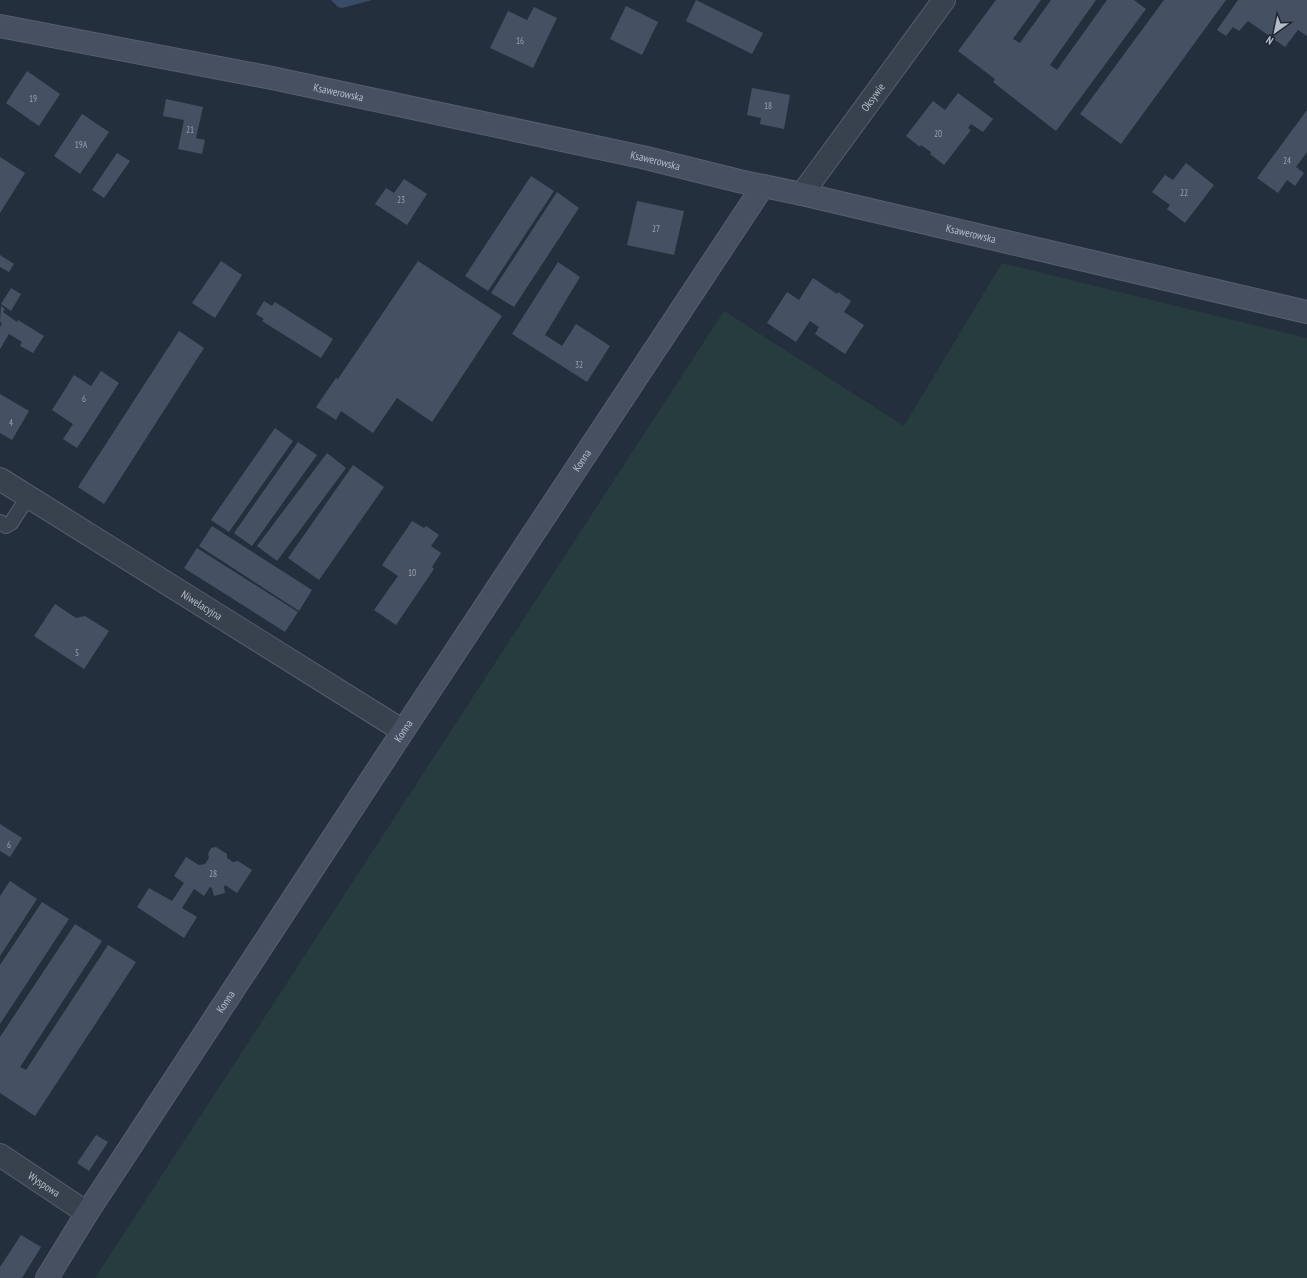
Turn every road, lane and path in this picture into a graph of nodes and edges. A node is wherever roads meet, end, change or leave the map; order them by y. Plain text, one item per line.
1 (944, 0) edge
2 (0, 26) edge
3 (762, 186) junction
4 (802, 194) junction
5 (1307, 312) edge
6 (0, 479) edge
7 (28, 497) junction
8 (0, 522) edge
9 (403, 731) junction
10 (0, 1155) edge
11 (87, 1214) junction
12 (46, 1278) edge

1 - 4 street, Oksywie
2 - 3 street, Ksawerowska
3 - 4 street, Ksawerowska
3 - 9 street, Konna
4 - 5 street, Ksawerowska
6 - 7 street, Niwelacyjna
7 - 8 lane
7 - 9 street, Niwelacyjna
9 - 11 street, Konna
10 - 11 street, Wyspowa
11 - 12 street, Konna

